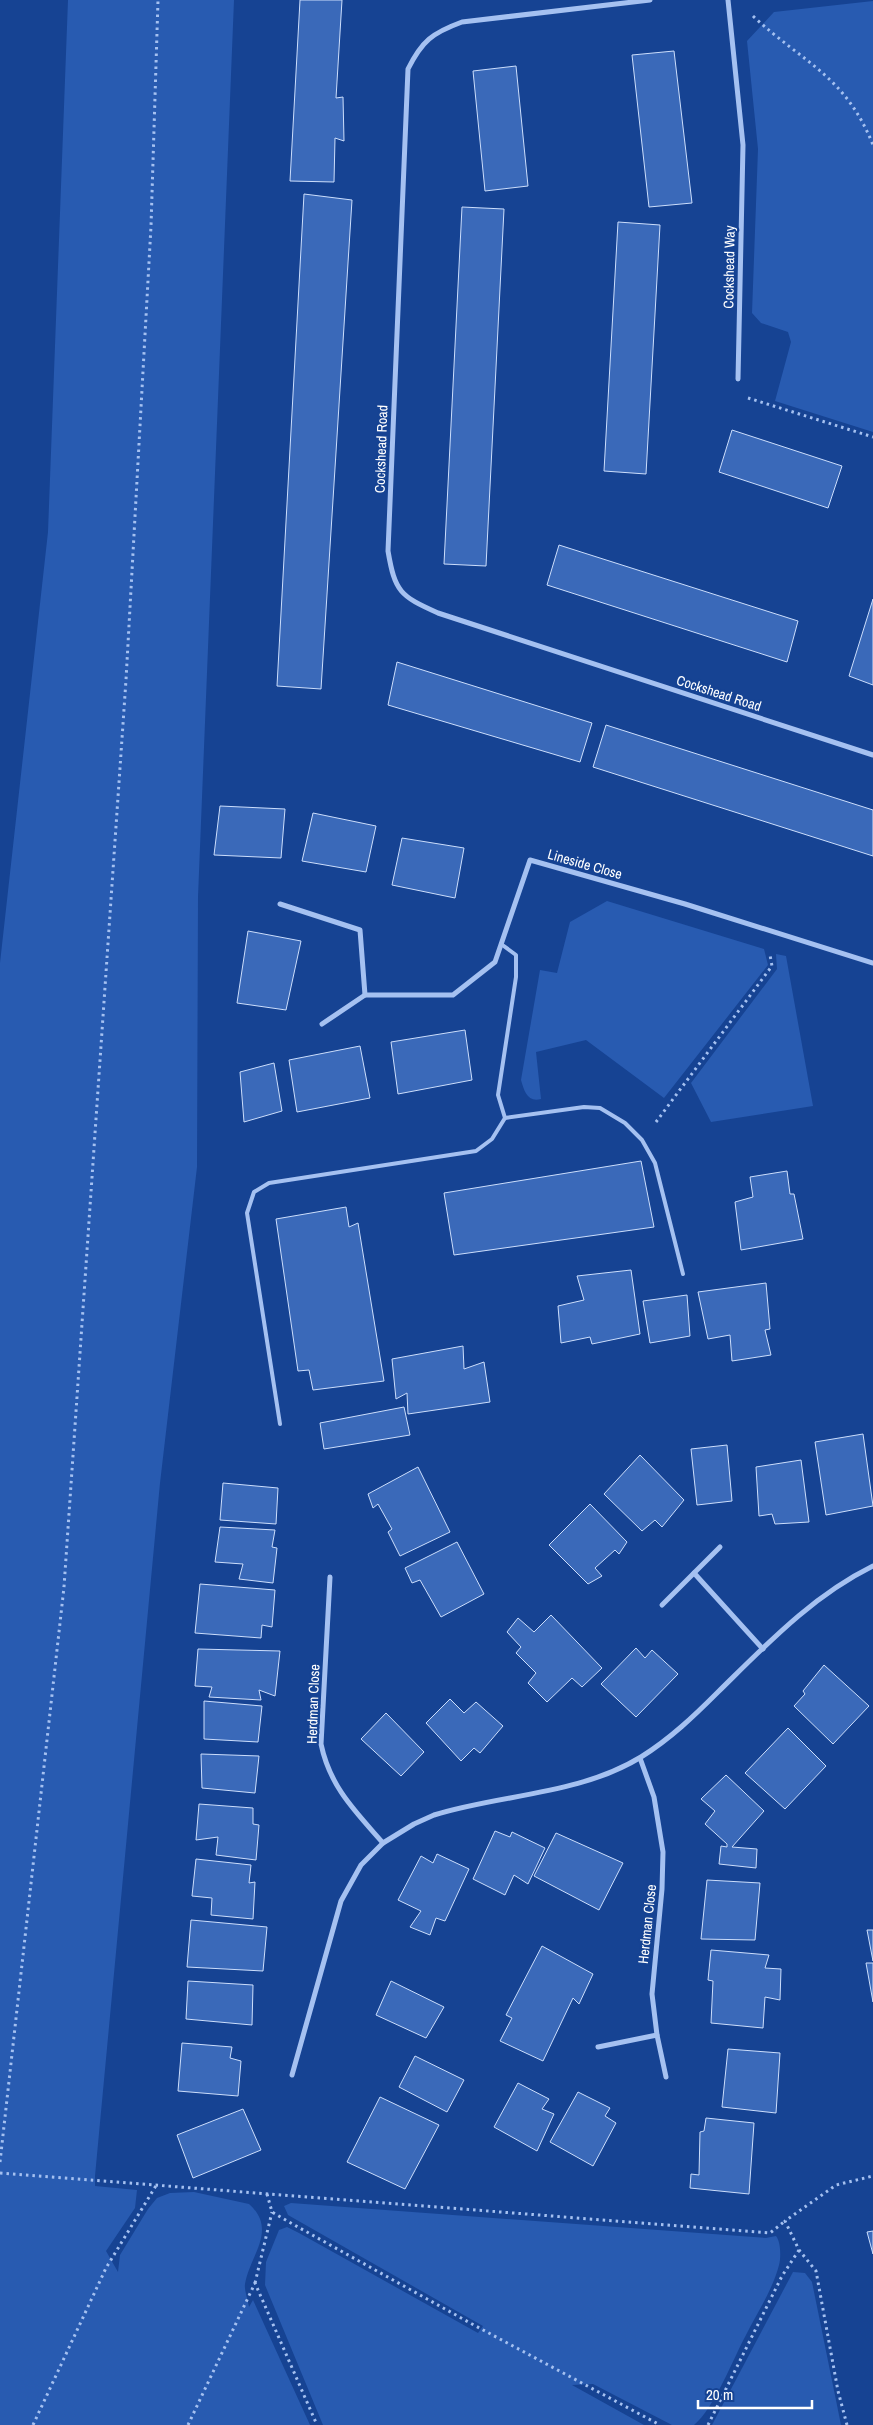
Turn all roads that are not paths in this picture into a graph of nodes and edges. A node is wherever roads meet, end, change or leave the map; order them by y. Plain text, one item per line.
1 (650, 0) edge
2 (728, 0) edge
3 (738, 379) road end
4 (873, 755) edge
5 (280, 904) dead end
6 (501, 944) junction
7 (873, 963) edge
8 (365, 995) junction
9 (322, 1024) dead end
10 (505, 1118) junction
11 (683, 1274) dead end
12 (280, 1424) dead end
13 (720, 1547) dead end
14 (873, 1566) edge
15 (694, 1573) junction
16 (330, 1577) dead end
17 (662, 1605) dead end
18 (763, 1648) junction
19 (640, 1758) junction
20 (383, 1843) junction
21 (657, 2035) junction
22 (598, 2047) dead end
23 (292, 2075) dead end
24 (666, 2078) dead end

1 - 4 street, Cockshead Road
2 - 3 street, Cockshead Way
5 - 8 street
6 - 7 street, Lineside Close
6 - 8 street, Lineside Close
6 - 10 lane
8 - 9 street
10 - 11 lane
10 - 12 lane
13 - 15 street
14 - 18 street
15 - 17 street
15 - 18 street
16 - 20 street, Herdman Close
18 - 19 street
19 - 20 street
19 - 21 street, Herdman Close
20 - 23 street
21 - 22 street
21 - 24 street, Herdman Close

